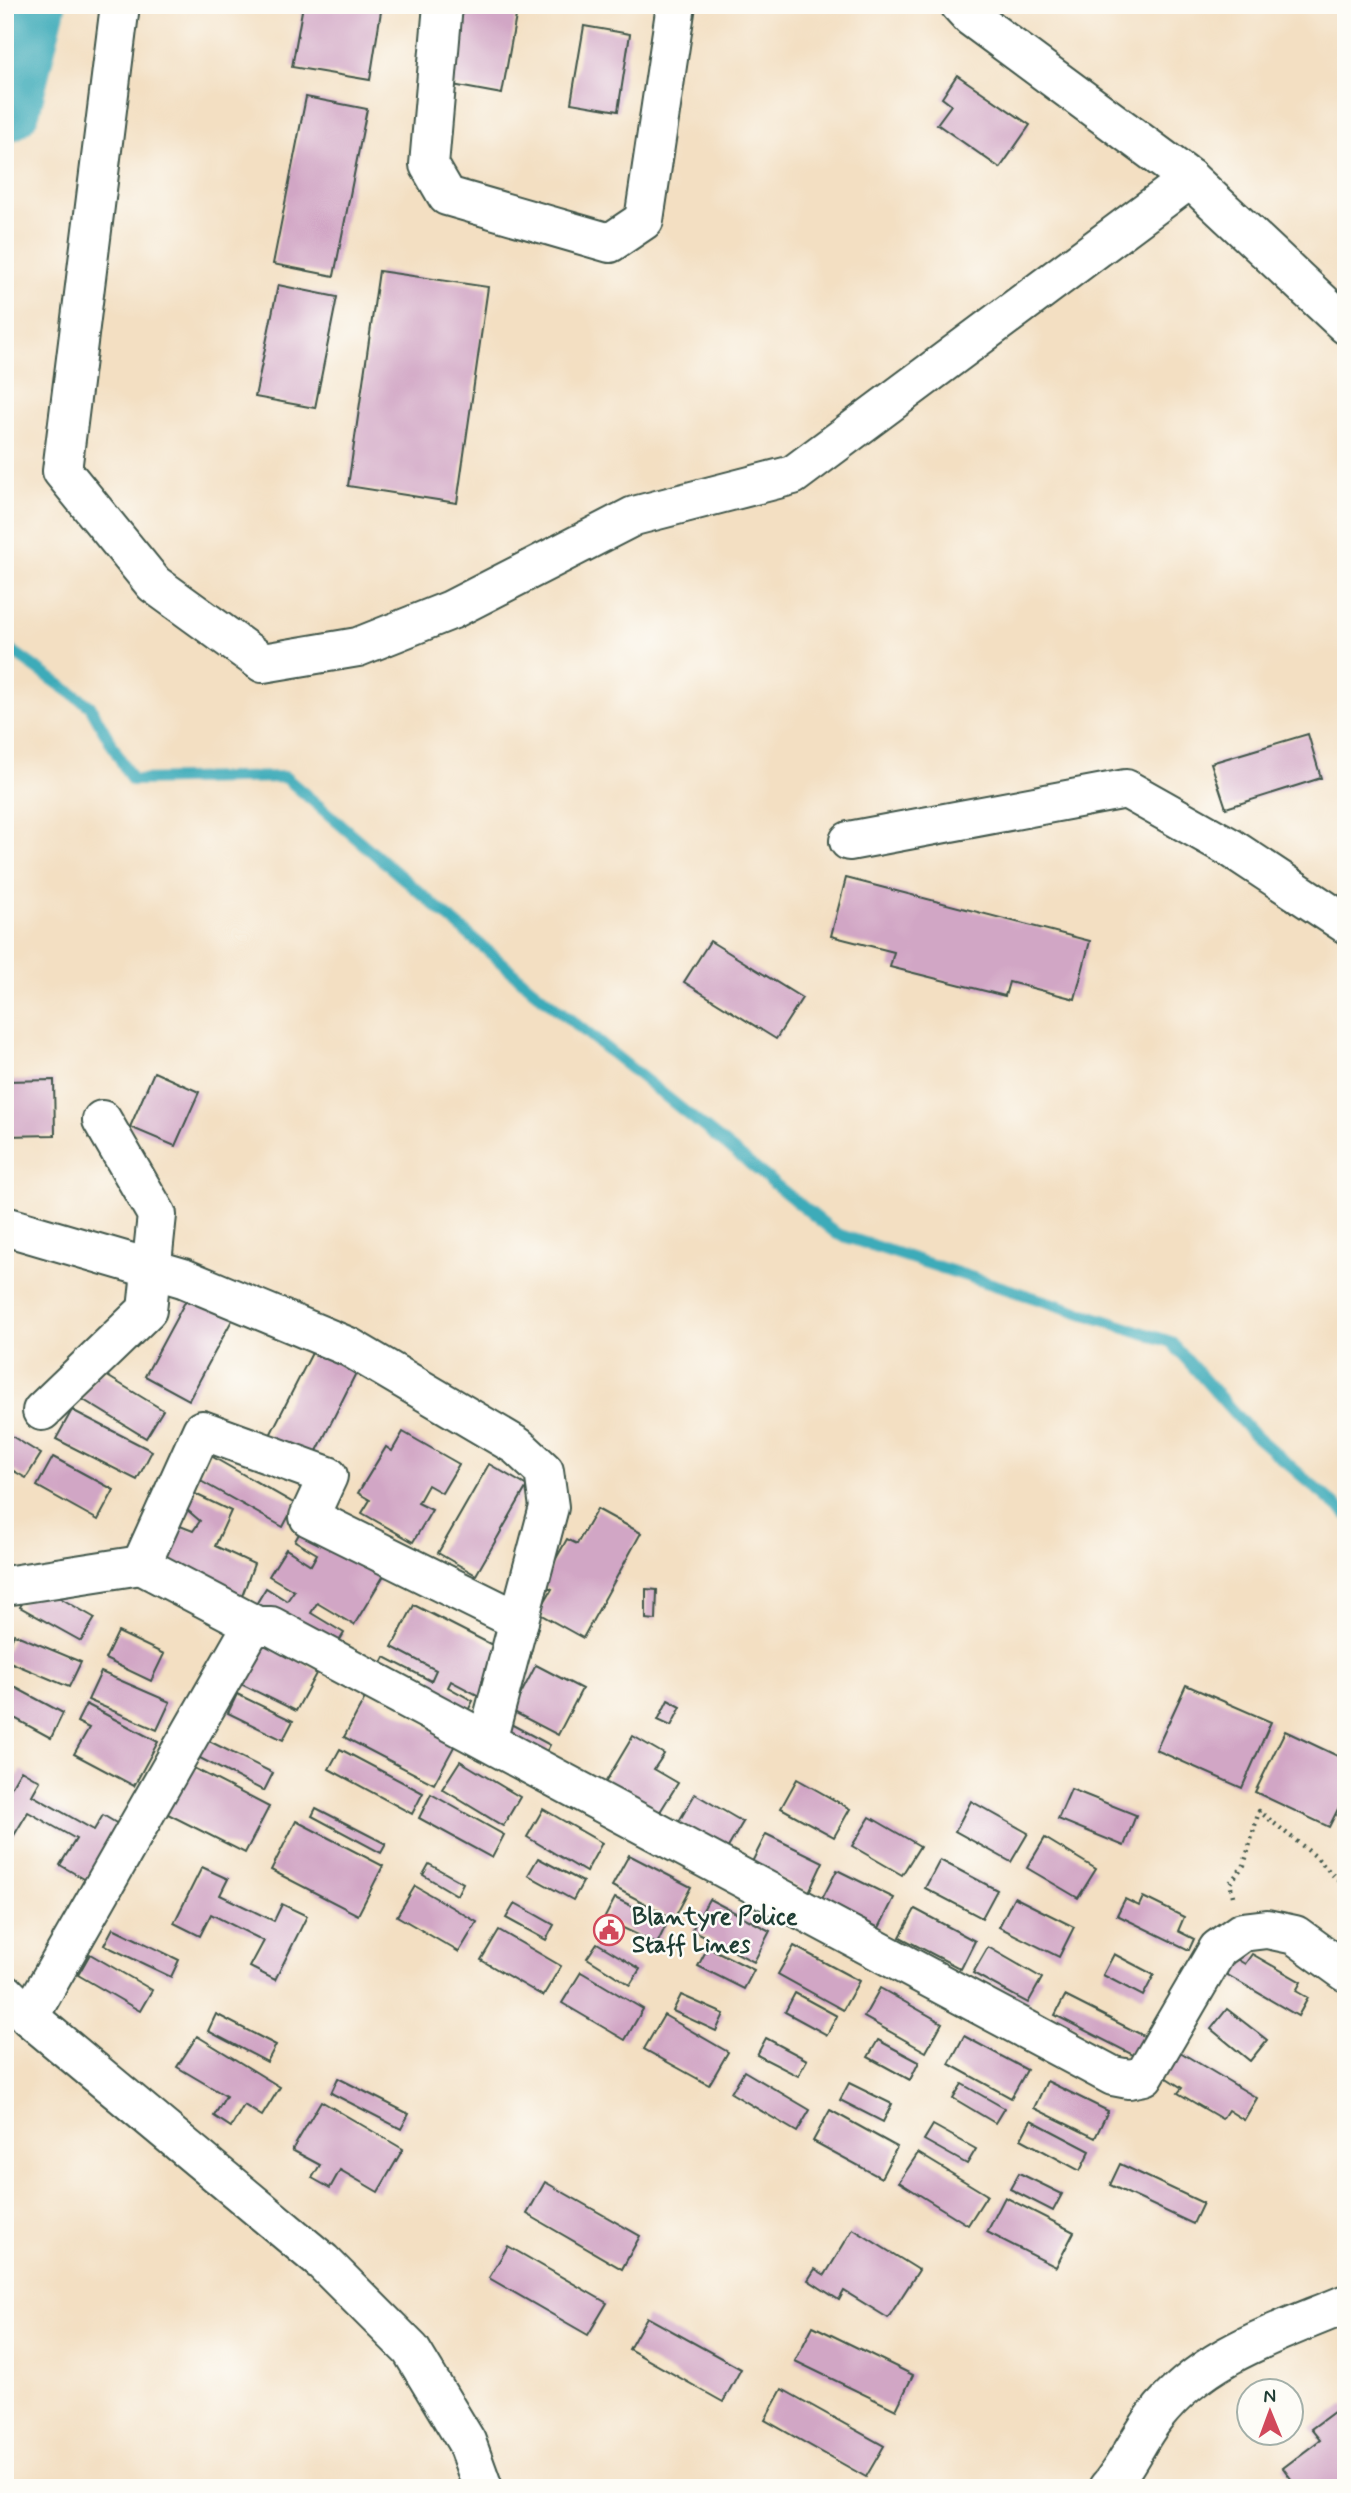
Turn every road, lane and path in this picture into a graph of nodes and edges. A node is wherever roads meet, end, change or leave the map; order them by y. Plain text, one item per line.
1 (120, 5) edge
2 (443, 5) edge
3 (676, 5) edge
4 (960, 5) edge
5 (1190, 179) junction
6 (1346, 325) edge
7 (849, 841) dead end
8 (1346, 924) edge
9 (102, 1121) dead end
10 (5, 1226) edge
11 (151, 1269) junction
12 (42, 1411) dead end
13 (141, 1565) junction
14 (5, 1586) edge
15 (519, 1621) junction
16 (257, 1626) junction
17 (486, 1741) junction
18 (1346, 1889) edge
19 (1242, 1932) junction
20 (1346, 1972) edge
21 (17, 2005) edge
22 (1346, 2304) edge
23 (483, 2488) edge
24 (1108, 2488) edge

1 - 5 street
2 - 3 street
4 - 5 street
5 - 6 street
7 - 8 street
9 - 11 street
10 - 11 street
11 - 12 street
11 - 15 street
13 - 14 street
13 - 15 street
13 - 16 street
15 - 17 street
16 - 17 street
16 - 21 street
17 - 19 street
18 - 19 path
19 - 20 street
21 - 23 street
22 - 24 street

